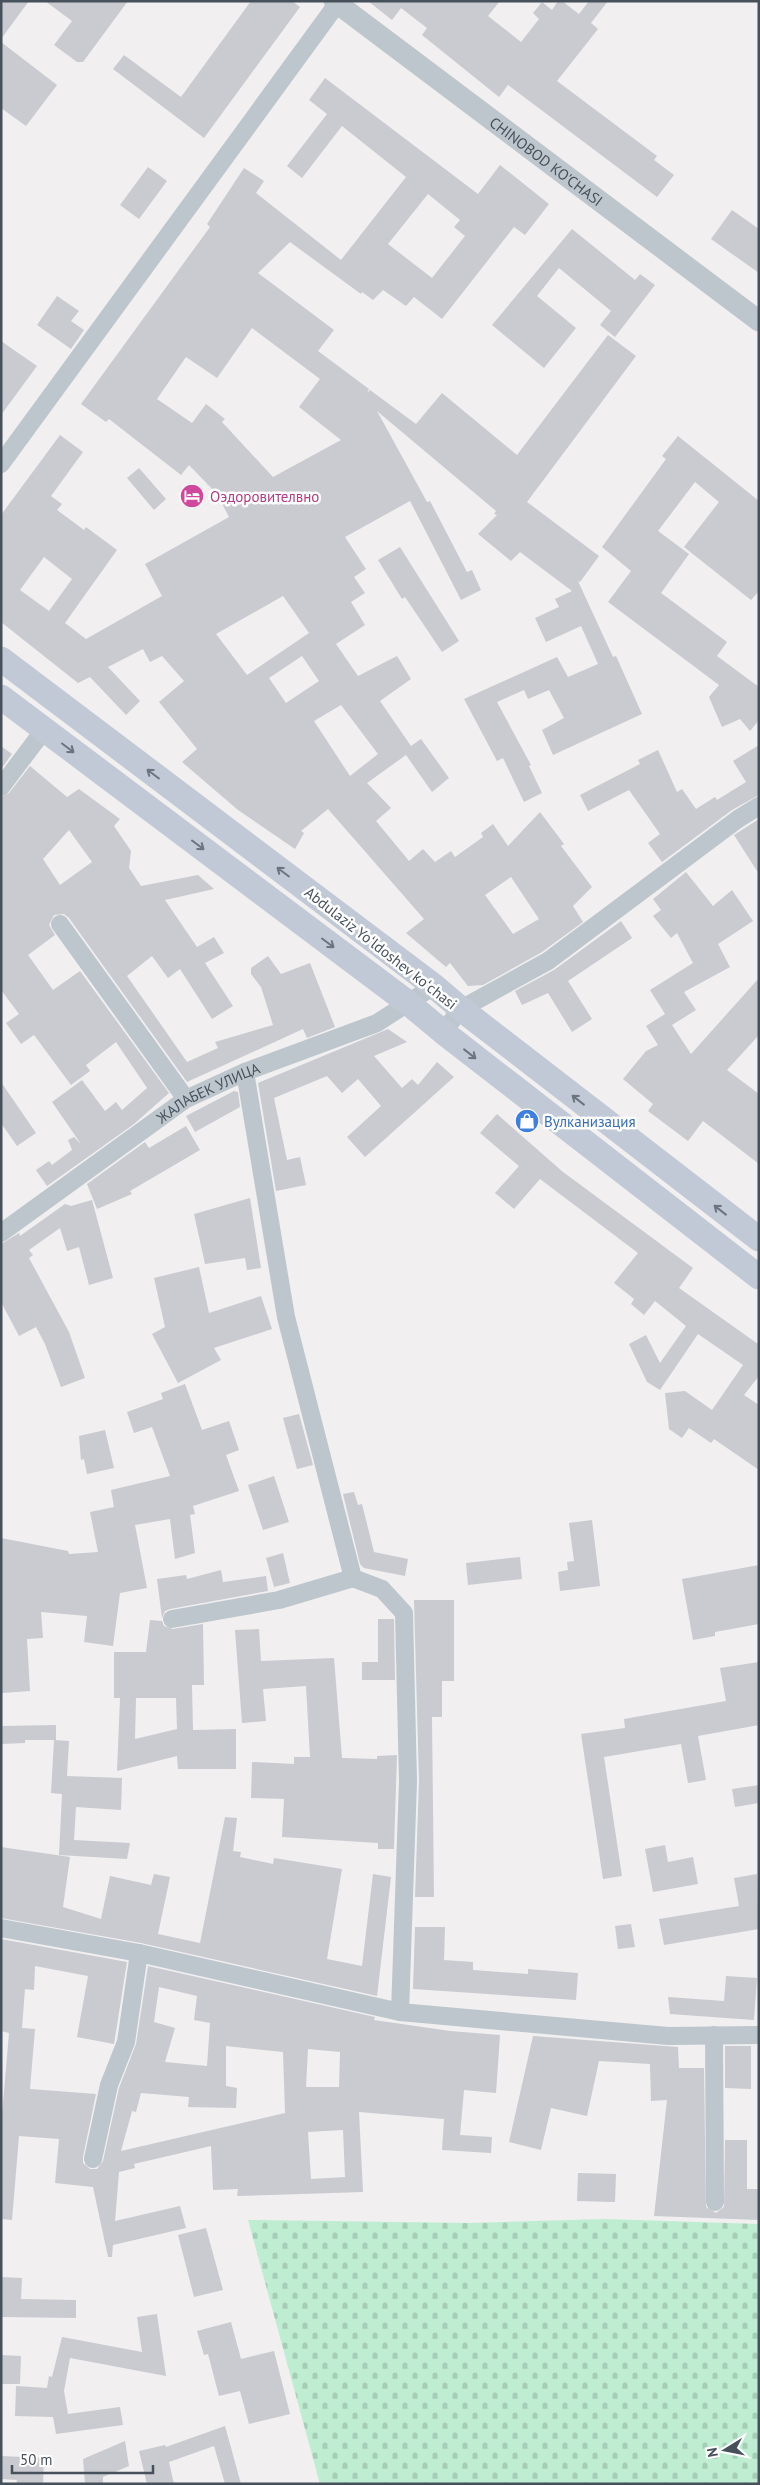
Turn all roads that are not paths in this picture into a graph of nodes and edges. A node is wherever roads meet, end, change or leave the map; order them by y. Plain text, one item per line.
1 (336, 2) edge
2 (759, 321) edge
3 (1, 464) edge
4 (1, 660) edge
5 (1, 697) edge
6 (44, 730) junction
7 (1, 787) edge
8 (759, 806) edge
9 (60, 924) dead end
10 (434, 986) junction
11 (407, 1002) junction
12 (461, 1010) junction
13 (442, 1032) junction
14 (246, 1072) junction
15 (186, 1099) junction
16 (1, 1233) edge
17 (759, 1239) edge
18 (759, 1277) edge
19 (353, 1578) junction
20 (172, 1619) dead end
21 (1, 1928) edge
22 (139, 1953) junction
23 (400, 2012) junction
24 (714, 2035) junction
25 (759, 2035) edge
26 (93, 2159) dead end
27 (715, 2202) dead end

1 - 2 street, CHINOBOD KO'CHASI
1 - 3 street
10 -> 4 main road, Abdulaziz Yoʻldoshev koʻchasi
5 - 6 main road, Abdulaziz Yoʻldoshev koʻchasi
6 - 7 street
6 -> 11 main road, Abdulaziz Yoʻldoshev koʻchasi
8 - 12 street
9 - 15 street
10 - 11 street, ЖАЛАБЕК УЛИЦА
10 - 12 main road, Abdulaziz Yoʻldoshev koʻchasi
11 - 13 main road, Abdulaziz Yoʻldoshev koʻchasi
11 - 14 street, ЖАЛАБЕК УЛИЦА
12 - 13 street
17 -> 12 main road, Abdulaziz Yoʻldoshev koʻchasi
13 -> 18 main road, Abdulaziz Yoʻldoshev koʻchasi
14 - 15 street, ЖАЛАБЕК УЛИЦА
14 - 19 street
15 - 16 street, ЖАЛАБЕК УЛИЦА
19 - 20 street
19 - 23 street
21 - 22 street
22 - 23 street
22 - 26 street
23 - 24 street
24 - 25 street
24 - 27 street

